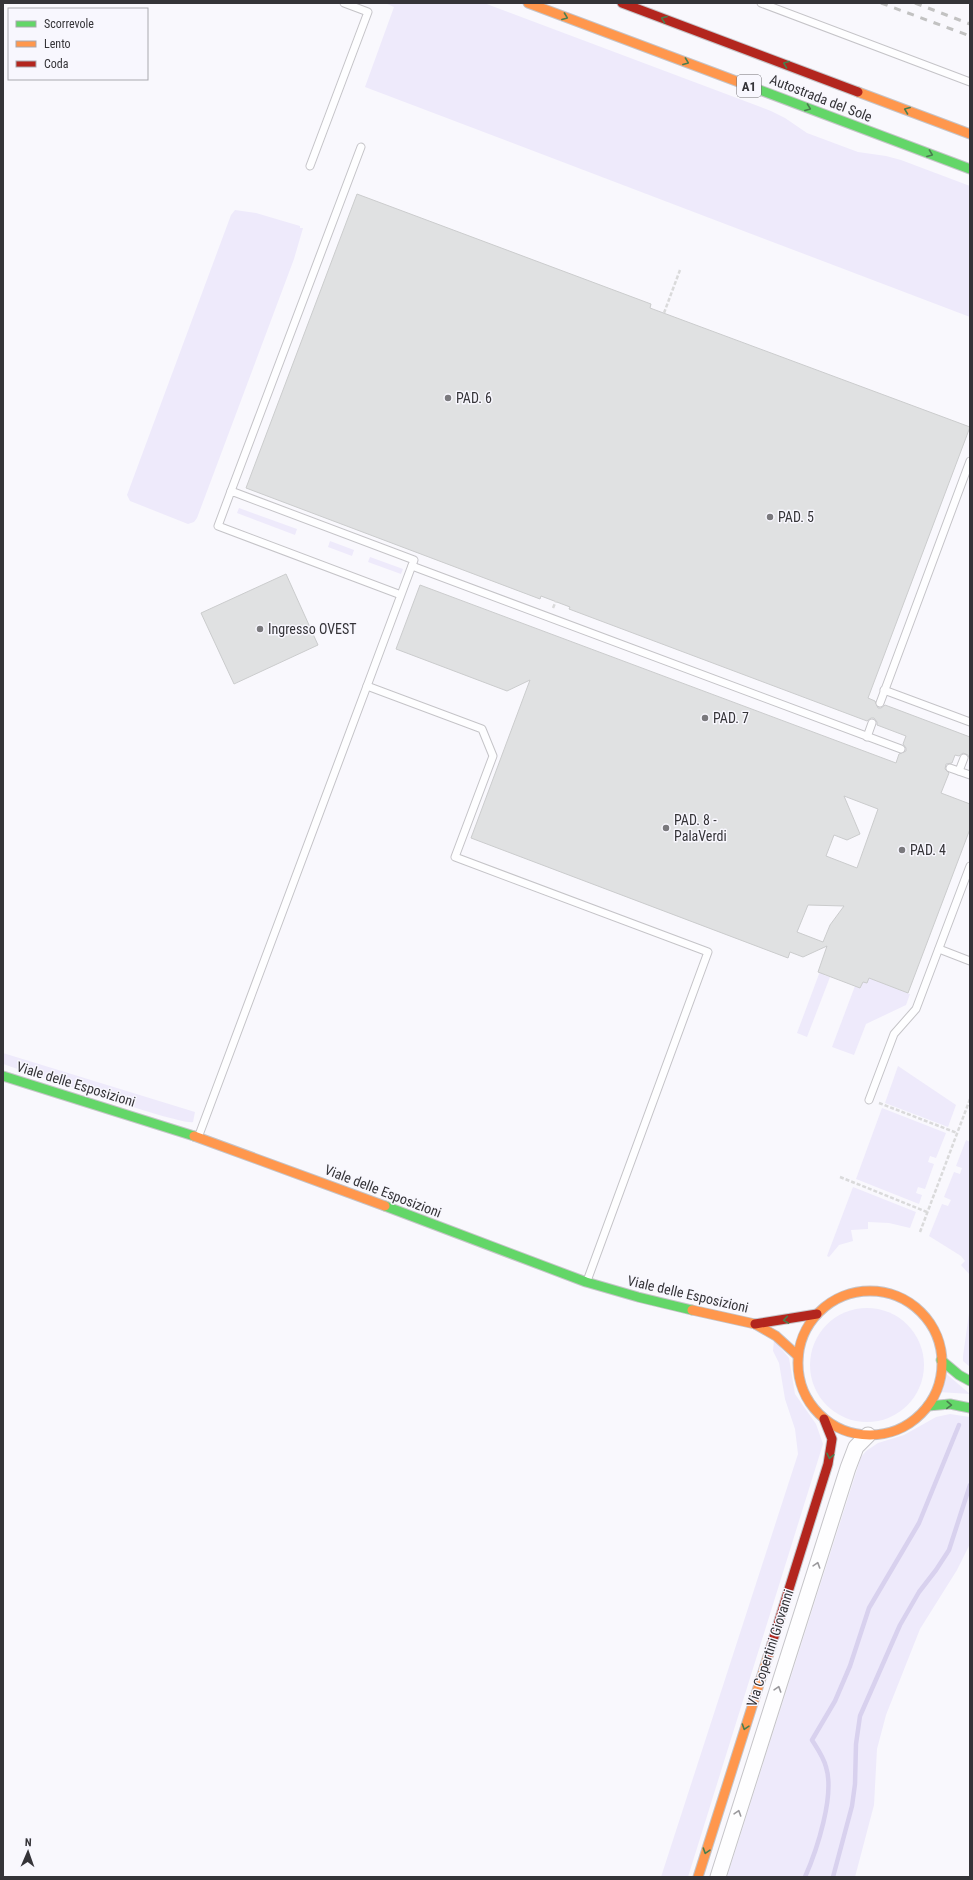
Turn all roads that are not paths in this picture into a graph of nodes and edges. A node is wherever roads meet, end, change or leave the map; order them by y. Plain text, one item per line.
1 (344, 3) edge
2 (528, 3) edge
3 (622, 3) edge
4 (761, 3) edge
5 (970, 82) edge
6 (970, 134) edge
7 (360, 147) dead end
8 (310, 166) dead end
9 (970, 169) edge
10 (970, 461) edge
11 (231, 491) junction
12 (412, 566) junction
13 (401, 595) junction
14 (367, 686) junction
15 (884, 690) junction
16 (880, 703) dead end
17 (970, 722) edge
18 (872, 723) dead end
19 (867, 737) junction
20 (901, 749) dead end
21 (964, 758) dead end
22 (950, 768) dead end
23 (959, 771) junction
24 (970, 775) edge
25 (970, 866) edge
26 (939, 949) junction
27 (970, 961) edge
28 (3, 1076) edge
29 (869, 1100) road end
30 (199, 1137) junction
31 (586, 1282) junction
32 (817, 1314) junction
33 (755, 1324) junction
34 (798, 1356) junction
35 (942, 1360) junction
36 (970, 1381) edge
37 (928, 1406) junction
38 (970, 1408) edge
39 (824, 1419) junction
40 (868, 1436) junction
41 (698, 1877) edge
42 (718, 1877) edge

1 - 8 lane
2 -> 9 main road, Autostrada del Sole / A1
6 -> 3 main road, Autostrada del Sole / A1
4 - 5 lane
7 - 11 lane
10 - 15 lane
11 - 12 lane
11 - 13 lane
12 - 13 lane
12 - 19 lane
13 - 14 lane
14 - 30 lane
14 - 31 lane
15 - 16 lane
15 - 17 lane
18 - 19 lane
19 - 20 lane
21 - 23 lane
22 - 23 lane
23 - 24 lane
25 - 26 lane
26 - 27 lane
26 - 29 lane
28 - 30 main road, Viale delle Esposizioni
30 - 31 main road, Viale delle Esposizioni
31 - 33 main road, Viale delle Esposizioni
32 -> 33 main road, Viale delle Esposizioni
32 - 34 main road, Viale delle Esposizioni
32 - 35 main road, Viale delle Esposizioni
33 - 34 main road, Viale delle Esposizioni
34 - 39 main road, Viale delle Esposizioni
35 - 36 main road
35 - 37 main road, Viale delle Esposizioni
37 -> 38 main road
37 - 40 main road, Viale delle Esposizioni
39 - 40 main road, Viale delle Esposizioni
39 -> 41 main road, Via Copertini Giovanni
42 -> 40 street, Via Copertini Giovanni

